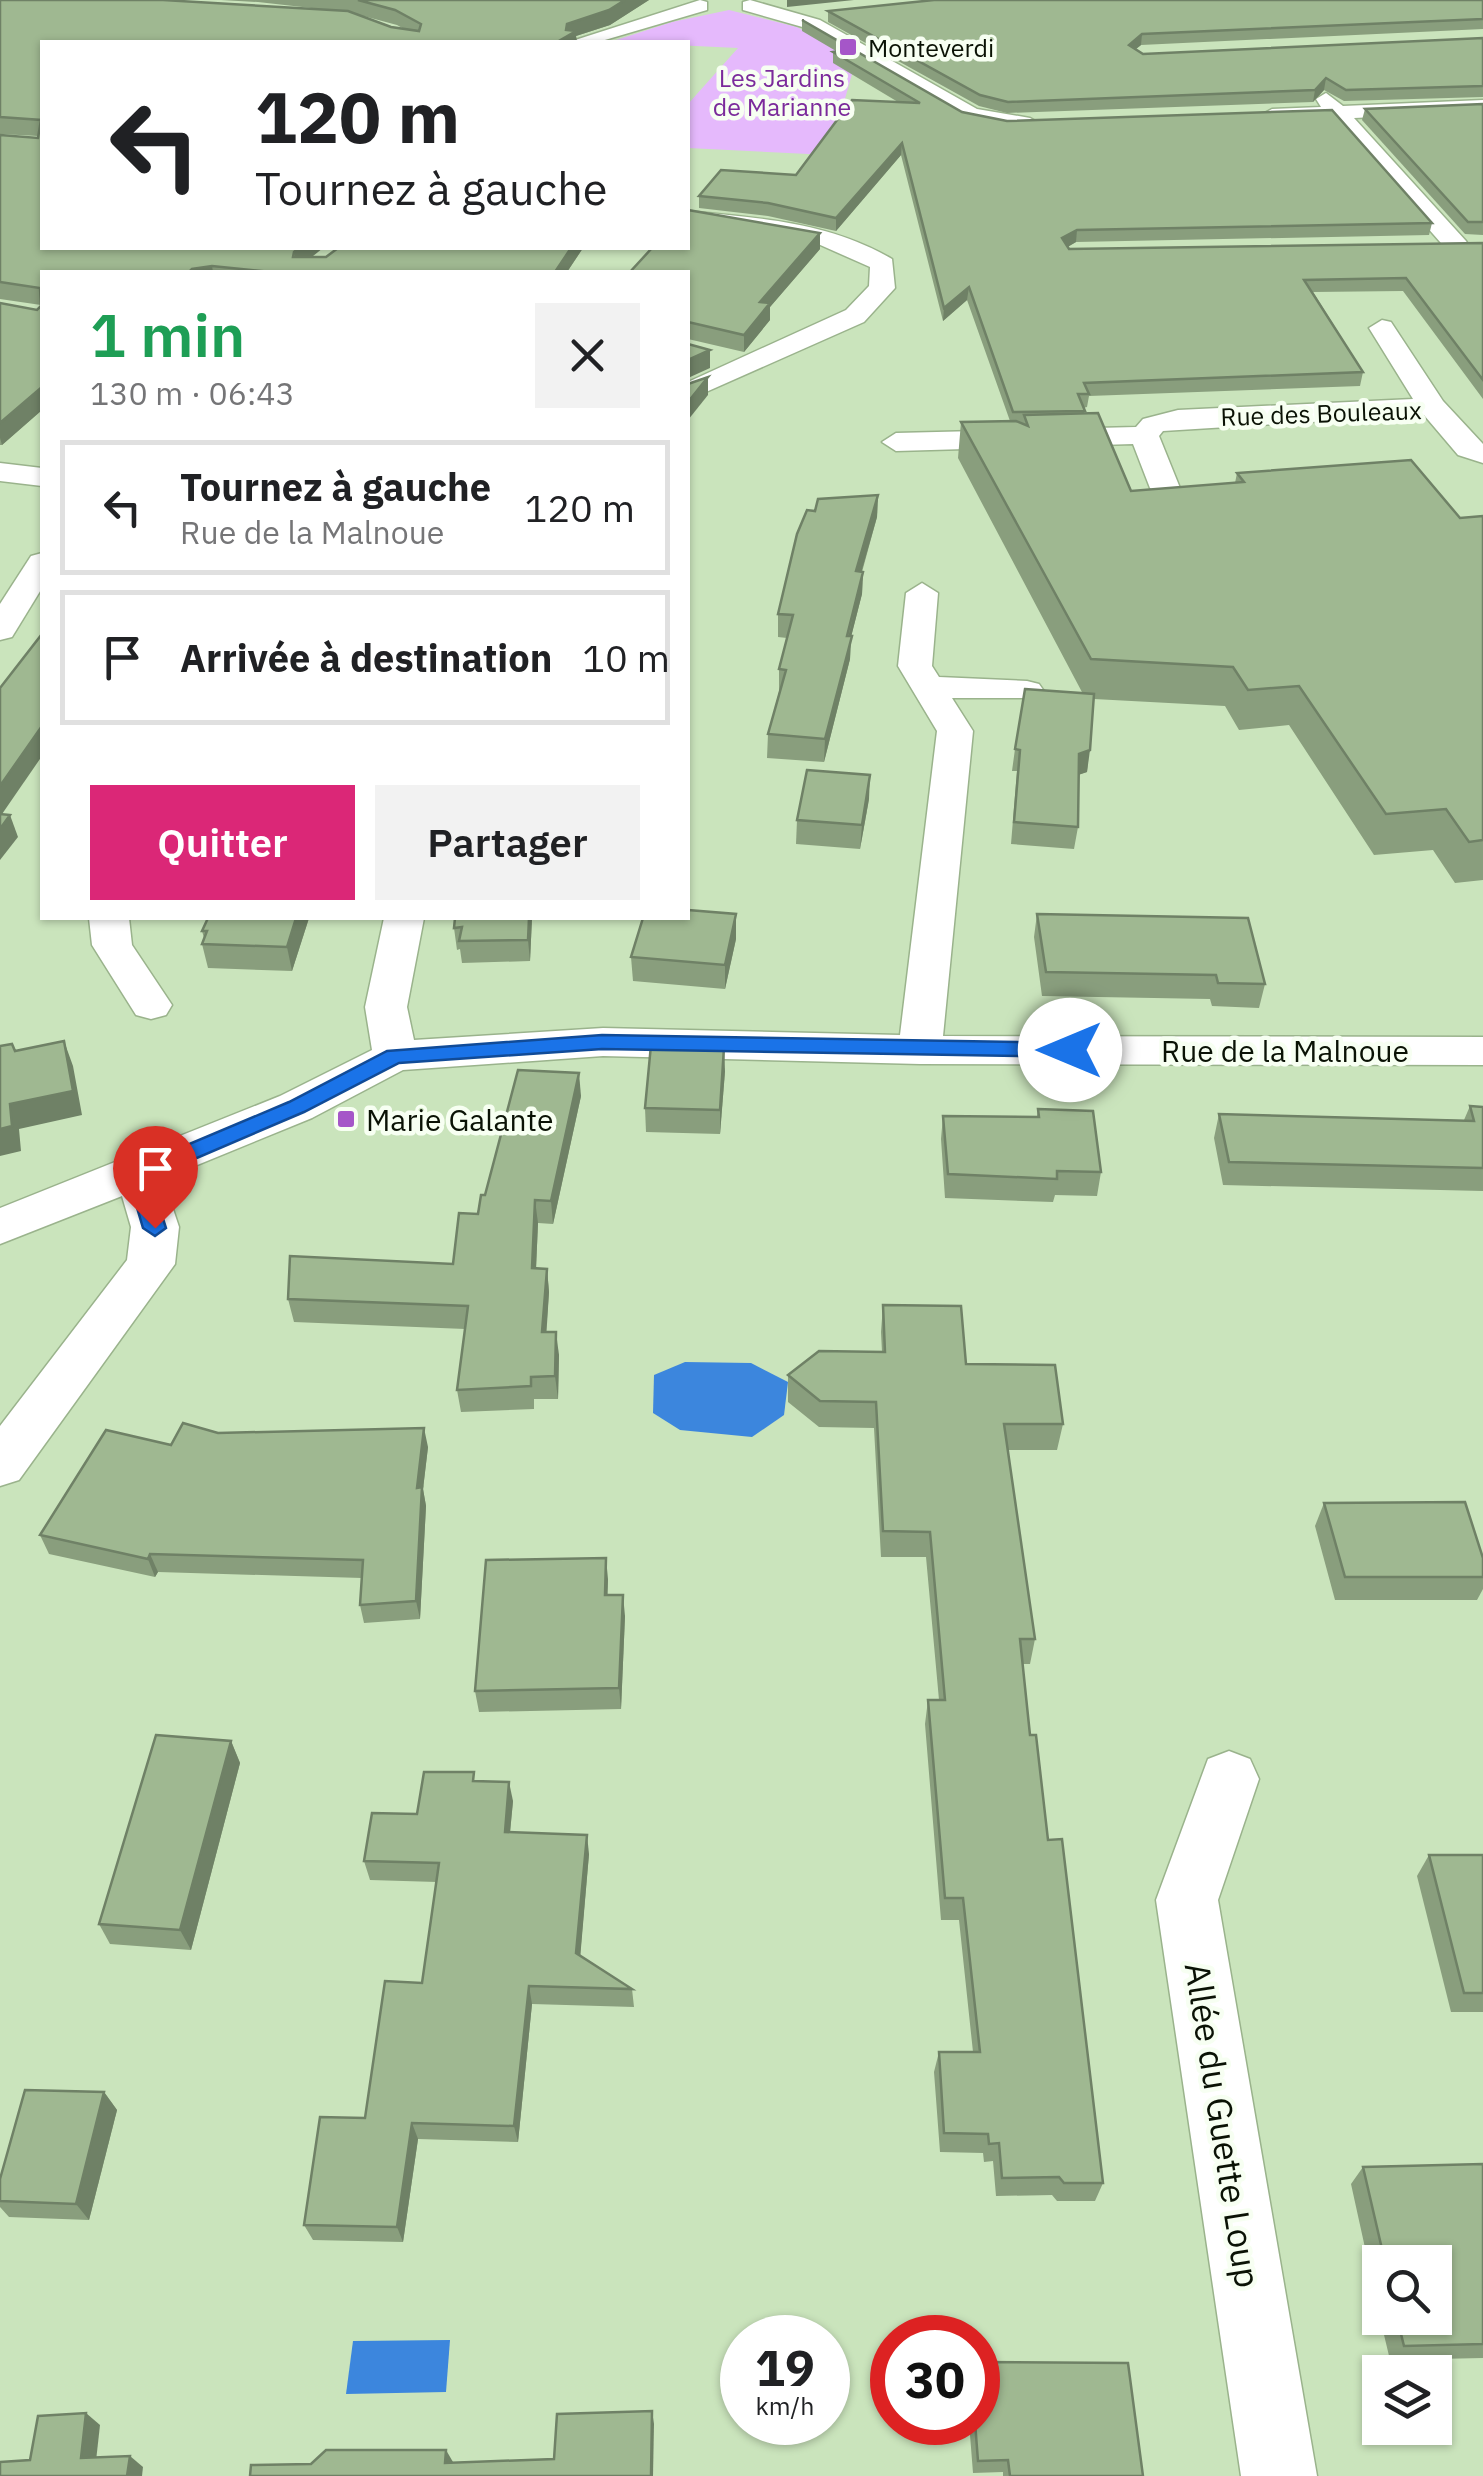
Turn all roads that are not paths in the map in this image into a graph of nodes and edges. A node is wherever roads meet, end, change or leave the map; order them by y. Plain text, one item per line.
1 (696, 3) edge
2 (741, 6) edge
3 (831, 10) edge
4 (789, 16) junction
5 (585, 40) edge
6 (1312, 86) edge
7 (1483, 106) edge
8 (1340, 112) junction
9 (1256, 116) edge
10 (1046, 124) edge
11 (690, 218) edge
12 (1420, 246) edge
13 (1457, 246) junction
14 (1483, 246) edge
15 (1382, 328) dead end
16 (710, 354) edge
17 (750, 366) junction
18 (690, 391) edge
19 (1432, 406) junction
20 (1144, 435) junction
21 (896, 442) dead end
22 (1483, 454) edge
23 (0, 472) edge
24 (40, 477) edge
25 (1165, 488) edge
26 (40, 566) edge
27 (922, 592) dead end
28 (0, 630) edge
29 (924, 687) junction
30 (1027, 692) edge
31 (108, 920) edge
32 (404, 920) edge
33 (151, 1005) dead end
34 (920, 1050) junction
35 (1483, 1051) edge
36 (395, 1056) junction
37 (138, 1174) junction
38 (0, 1227) edge
39 (0, 1465) edge
40 (1229, 1779) dead end
41 (1279, 2476) edge

1 - 2 street
1 - 5 street
2 - 4 street
3 - 4 street
4 - 10 street
6 - 8 street
7 - 8 street
8 - 9 street
8 - 13 street
11 - 17 street
12 - 13 street
13 - 14 street
15 - 19 street
16 - 17 street
17 - 18 street
19 - 20 street, Rue des Bouleaux
19 - 22 street, Rue des Bouleaux
20 - 21 street, Rue des Bouleaux
20 - 25 street
23 - 24 street
26 - 28 street
27 - 29 street
29 - 30 street
29 - 34 street
31 - 33 street
32 - 36 street
34 - 35 street, Rue de la Malnoue
34 - 36 street, Rue de la Malnoue
36 - 37 street, Rue de la Malnoue
37 - 38 street, Rue de la Malnoue
37 - 39 street
40 - 41 street, Allée du Guette Loup

